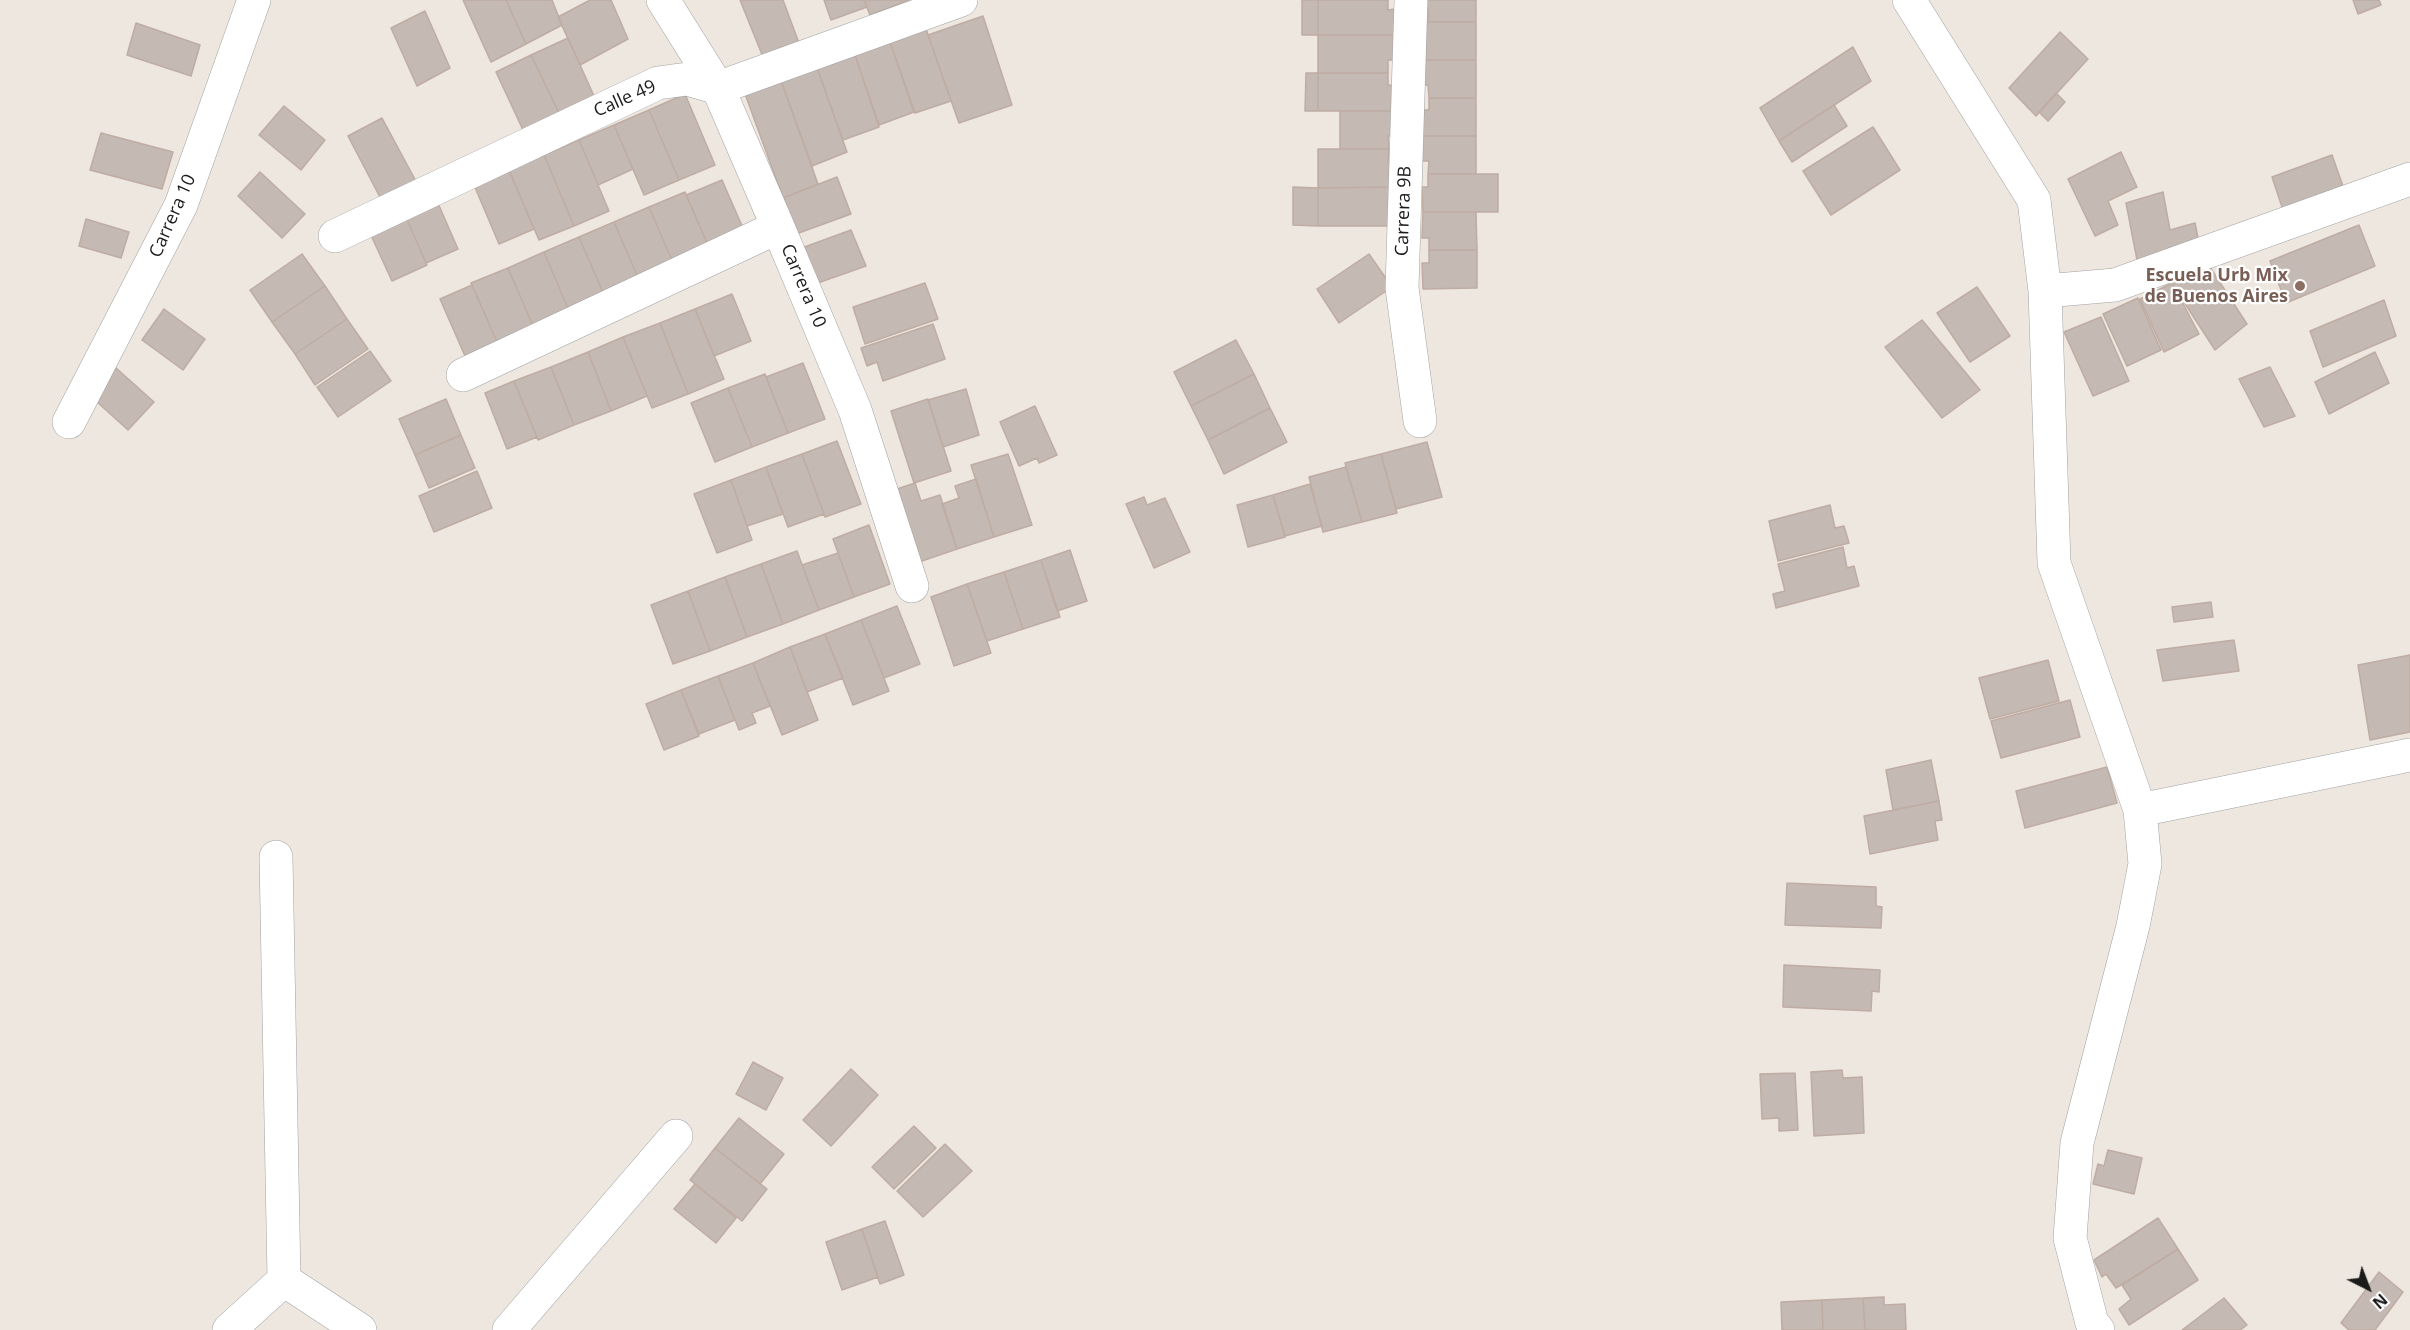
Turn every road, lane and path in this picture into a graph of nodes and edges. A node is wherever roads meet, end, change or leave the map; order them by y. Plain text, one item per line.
1 (254, 0) edge
2 (663, 0) edge
3 (961, 0) edge
4 (1411, 0) edge
5 (1909, 0) edge
6 (718, 88) junction
7 (2410, 179) edge
8 (778, 227) junction
9 (335, 236) dead end
10 (2045, 291) junction
11 (464, 375) dead end
12 (1420, 421) dead end
13 (69, 422) dead end
14 (912, 586) dead end
15 (2410, 755) edge
16 (2140, 810) junction
17 (276, 857) dead end
18 (676, 1136) dead end
19 (284, 1280) junction
20 (229, 1330) edge
21 (360, 1330) edge
22 (509, 1330) edge
23 (2098, 1330) edge

1 - 13 street, Carrera 10
2 - 6 street, Carrera 10
3 - 6 street
4 - 12 street, Carrera 9B
5 - 10 street
6 - 8 street, Carrera 10
6 - 9 street, Calle 49
7 - 10 street
8 - 11 street
8 - 14 street, Carrera 10
10 - 16 street
15 - 16 street
16 - 23 street
17 - 19 street
18 - 22 street
19 - 20 street
19 - 21 street

